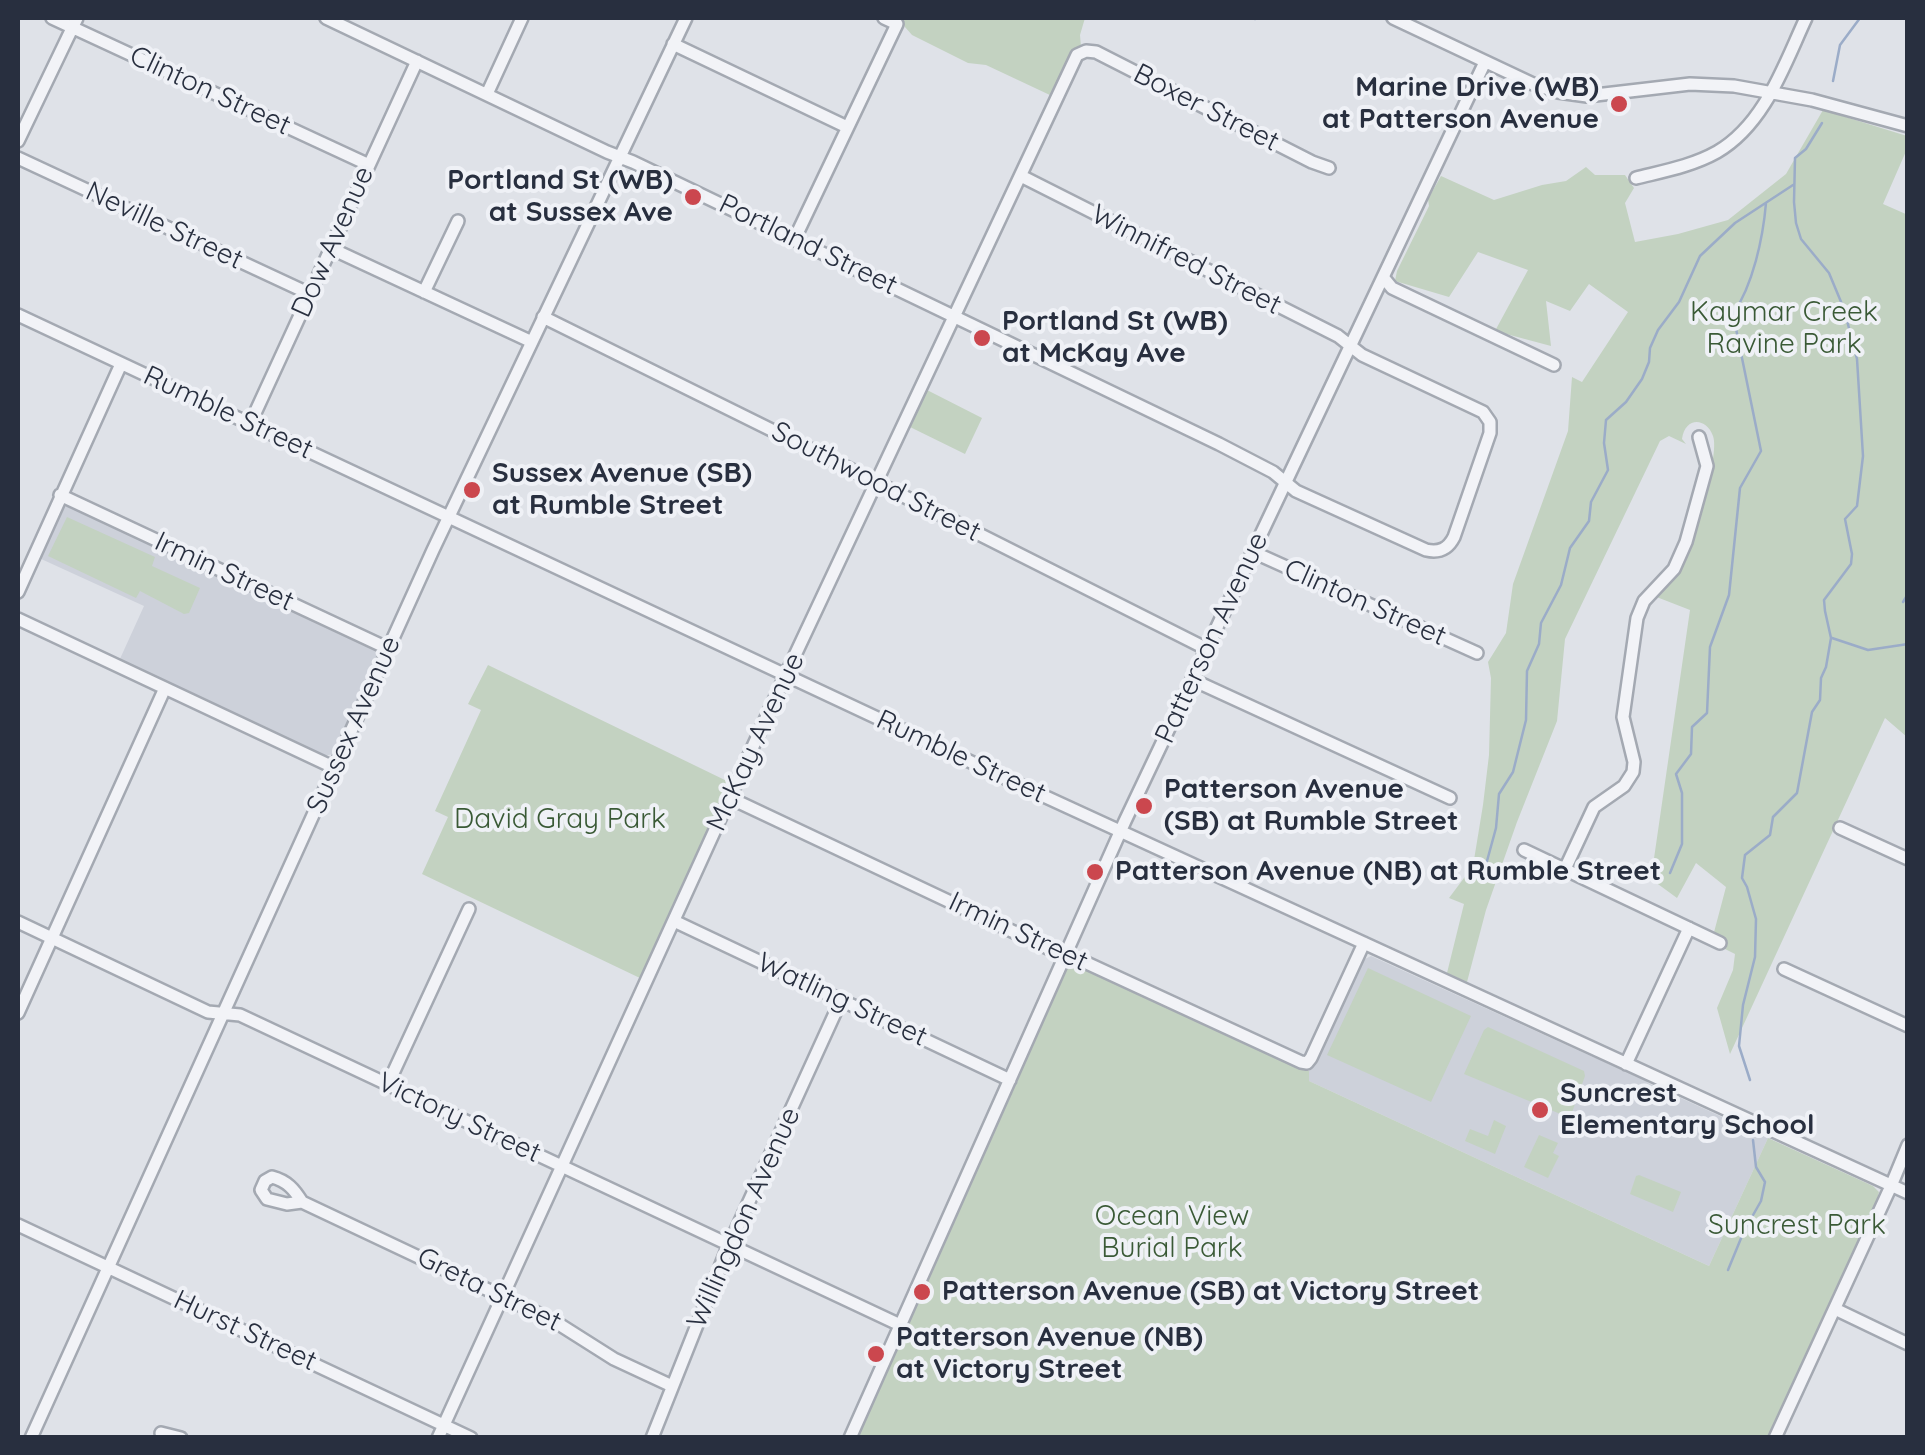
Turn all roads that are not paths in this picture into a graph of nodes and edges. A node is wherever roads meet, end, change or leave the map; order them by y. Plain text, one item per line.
1 (52, 18) edge
2 (326, 18) edge
3 (522, 18) edge
4 (686, 18) edge
5 (884, 18) edge
6 (1394, 18) edge
7 (1806, 18) edge
8 (74, 22) edge
9 (673, 44) junction
10 (1082, 52) joint
11 (417, 61) junction
12 (1485, 62) junction
13 (1771, 91) junction
14 (487, 94) junction
15 (1908, 126) edge
16 (848, 128) junction
17 (18, 141) edge
18 (620, 157) junction
19 (18, 158) edge
20 (368, 164) junction
21 (1329, 168) dead end
22 (1021, 176) junction
23 (1636, 178) dead end
24 (458, 222) dead end
25 (795, 238) junction
26 (330, 248) junction
27 (1383, 277) junction
28 (424, 292) junction
29 (310, 294) junction
30 (18, 315) edge
31 (956, 316) junction
32 (544, 317) junction
33 (532, 342) junction
34 (1350, 345) junction
35 (121, 364) junction
36 (1554, 365) dead end
37 (250, 424) junction
38 (1699, 437) dead end
39 (1286, 482) junction
40 (877, 483) junction
41 (60, 495) junction
42 (450, 516) junction
43 (1253, 552) junction
44 (18, 592) edge
45 (18, 618) edge
46 (389, 648) junction
47 (1207, 650) junction
48 (1477, 653) dead end
49 (786, 674) junction
50 (1193, 680) junction
51 (165, 688) junction
52 (335, 768) junction
53 (730, 798) junction
54 (1450, 798) dead end
55 (1840, 828) dead end
56 (1120, 831) junction
57 (1524, 850) dead end
58 (1908, 859) edge
59 (1565, 869) junction
60 (469, 909) dead end
61 (674, 921) junction
62 (18, 922) edge
63 (1689, 928) junction
64 (52, 938) junction
65 (1720, 942) dead end
66 (1364, 944) junction
67 (1067, 955) junction
68 (1784, 969) dead end
69 (841, 1000) junction
70 (18, 1013) edge
71 (223, 1013) junction
72 (1908, 1026) edge
73 (1626, 1064) junction
74 (1010, 1080) junction
75 (388, 1084) junction
76 (1908, 1144) edge
77 (562, 1166) junction
78 (1891, 1186) junction
79 (1908, 1193) edge
80 (302, 1202) dead end
81 (18, 1225) edge
82 (730, 1244) junction
83 (109, 1268) junction
84 (503, 1296) junction
85 (1834, 1310) junction
86 (898, 1324) junction
87 (1908, 1344) edge
88 (672, 1386) junction
89 (441, 1431) edge
90 (161, 1433) dead end
91 (1776, 1435) edge
92 (31, 1438) edge
93 (181, 1438) edge
94 (472, 1438) edge
95 (652, 1438) edge
96 (850, 1438) edge
97 (1790, 1438) edge

1 - 8 street, Clinton Street
2 - 11 street, Portland Street
3 - 14 street
4 - 9 street, Sussex Avenue
5 - 16 street
6 - 12 street
7 - 13 street
8 - 17 street
8 - 20 street, Clinton Street
9 - 16 street
9 - 18 street, Sussex Avenue
10 - 21 street, Boxer Street
10 - 22 street, McKay Avenue
11 - 14 street, Portland Street
11 - 20 street, Dow Avenue
12 - 13 street
12 - 27 street, Patterson Avenue
13 - 15 street
13 - 23 street
14 - 18 street, Portland Street
16 - 25 street
18 - 25 street, Portland Street
18 - 32 street, Sussex Avenue
19 - 29 street, Neville Street
20 - 26 street, Dow Avenue
22 - 31 street, McKay Avenue
22 - 34 street, Winnifred Street
24 - 28 street
25 - 31 street, Portland Street
26 - 28 street
26 - 29 street, Dow Avenue
27 - 34 street, Patterson Avenue
27 - 36 street
28 - 33 street
29 - 37 street, Dow Avenue
30 - 35 street, Rumble Street
31 - 39 street, Portland Street
31 - 40 street, McKay Avenue
32 - 33 street, Sussex Avenue
32 - 40 street, Southwood Street
33 - 42 street, Sussex Avenue
34 - 39 street, Patterson Avenue
34 - 39 street, Winnifred Street
35 - 37 street, Rumble Street
35 - 41 street
37 - 42 street, Rumble Street
38 - 59 street
39 - 43 street, Patterson Avenue
40 - 47 street, Southwood Street
40 - 49 street, McKay Avenue
41 - 44 street
41 - 46 street, Irmin Street
42 - 46 street, Sussex Avenue
42 - 49 street, Rumble Street
43 - 47 street, Patterson Avenue
43 - 48 street, Clinton Street
45 - 51 street
46 - 52 street, Sussex Avenue
47 - 50 street, Patterson Avenue
49 - 53 street, McKay Avenue
49 - 56 street, Rumble Street
50 - 54 street
50 - 56 street, Patterson Avenue
51 - 52 street
51 - 64 street
52 - 71 street, Sussex Avenue
53 - 61 street, McKay Avenue
53 - 67 street, Irmin Street
55 - 58 street
56 - 66 street, Rumble Street
56 - 67 street, Patterson Avenue
57 - 59 street
59 - 63 street
60 - 75 street
61 - 69 street, Watling Street
61 - 77 street, McKay Avenue
62 - 64 street, Victory Street
63 - 65 street
63 - 73 street
64 - 70 street
64 - 71 street, Victory Street
66 - 67 street, Irmin Street
66 - 73 street, Rumble Street
67 - 74 street, Patterson Avenue
68 - 72 street
69 - 74 street, Watling Street
69 - 82 street, Willingdon Avenue
71 - 75 street, Victory Street
71 - 83 street, Sussex Avenue
73 - 78 street, Rumble Street
74 - 86 street, Patterson Avenue
75 - 77 street, Victory Street
76 - 78 street
77 - 82 street, Victory Street
77 - 84 street, McKay Avenue
78 - 79 street, Rumble Street
78 - 85 street
80 - 84 street, Greta Street
81 - 83 street, Hurst Street
82 - 86 street, Victory Street
82 - 88 street, Willingdon Avenue
83 - 89 street, Hurst Street
83 - 92 street, Sussex Avenue
84 - 88 street, Greta Street
84 - 89 street, McKay Avenue
85 - 87 street
85 - 91 street
86 - 96 street, Patterson Avenue
88 - 95 street, Willingdon Avenue
89 - 94 street, Hurst Street
90 - 93 street
91 - 97 street

